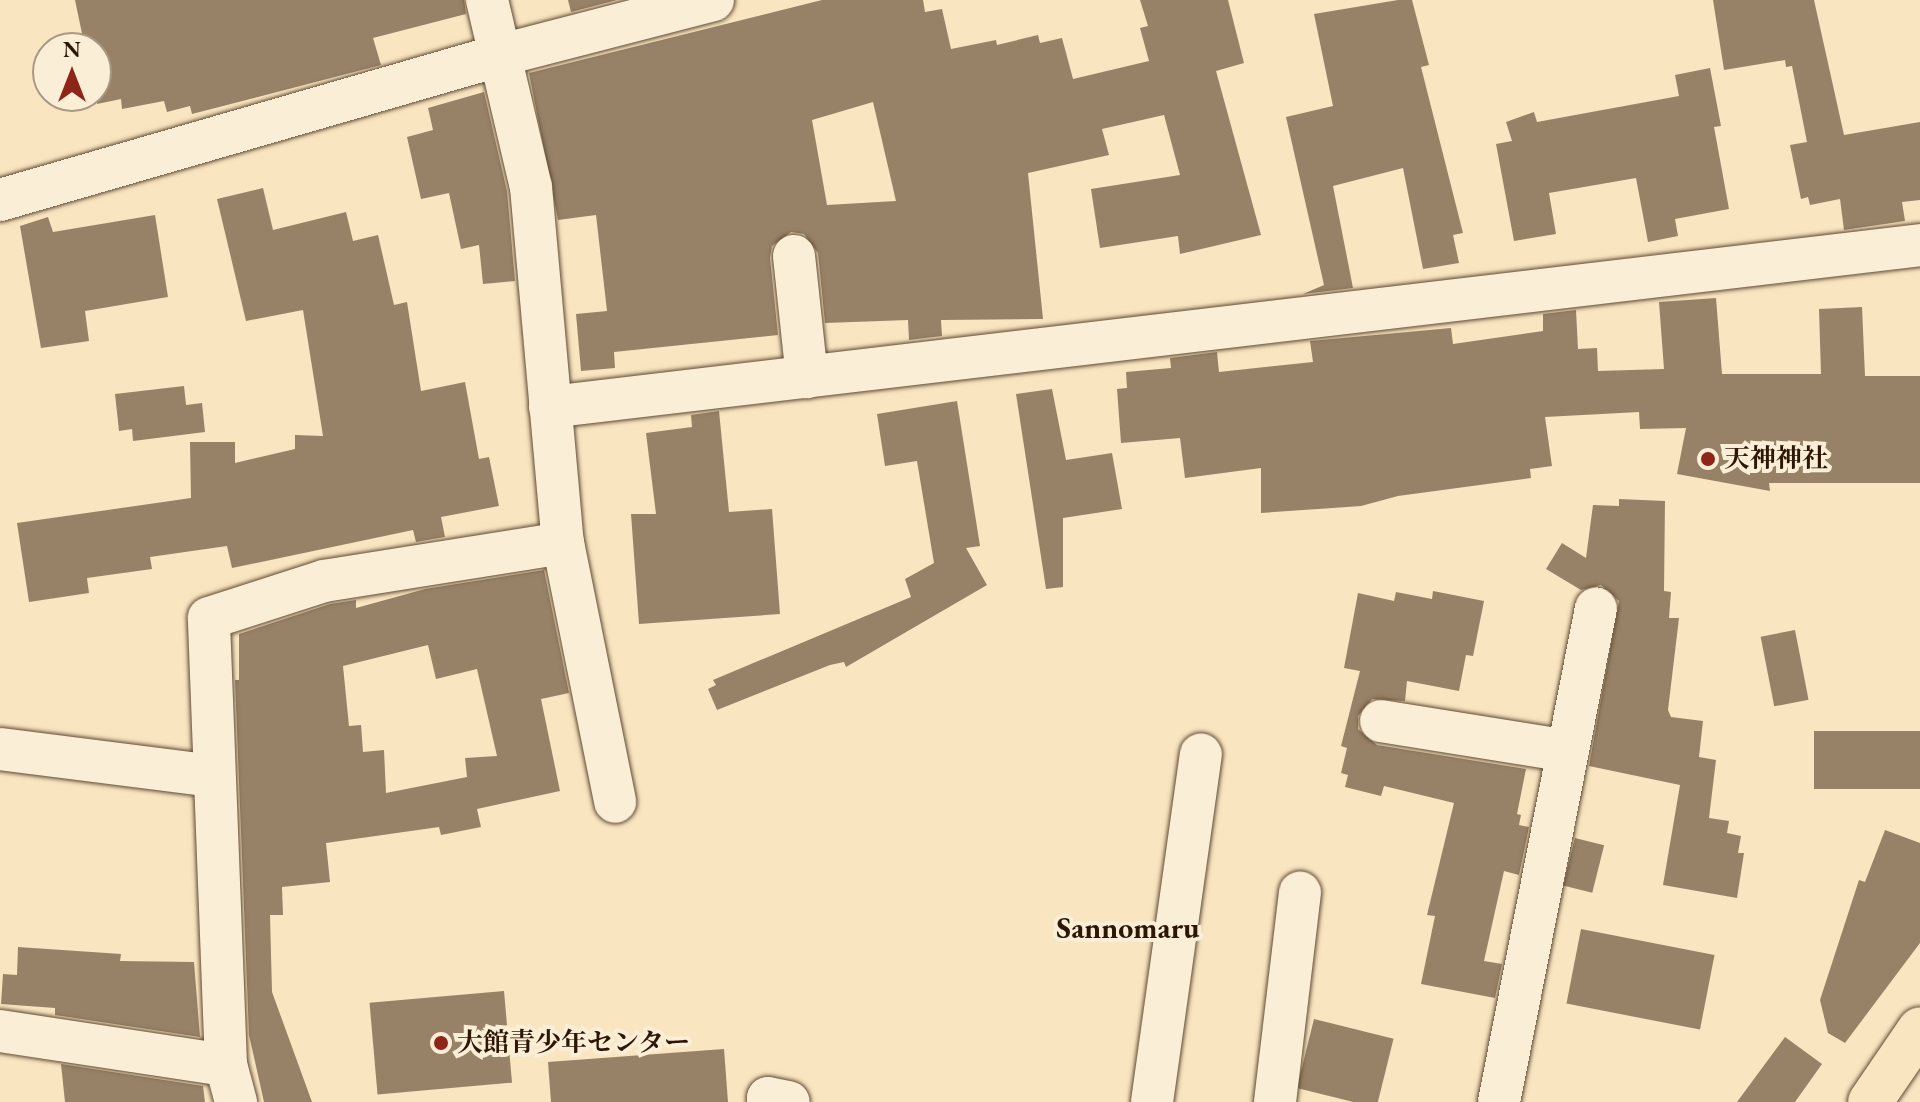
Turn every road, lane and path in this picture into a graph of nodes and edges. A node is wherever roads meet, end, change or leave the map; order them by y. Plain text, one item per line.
1 (487, 0) edge
2 (713, 0) edge
3 (501, 55) junction
4 (0, 200) edge
5 (1920, 245) edge
6 (794, 256) dead end
7 (807, 377) junction
8 (550, 407) junction
9 (563, 543) junction
10 (1596, 608) dead end
11 (1381, 721) dead end
12 (0, 749) edge
13 (1568, 751) junction
14 (1201, 754) dead end
15 (213, 776) junction
16 (615, 802) dead end
17 (1300, 892) dead end
18 (1920, 1029) edge
19 (0, 1031) edge
20 (231, 1083) edge
21 (768, 1102) edge
22 (789, 1102) edge
23 (1152, 1102) edge
24 (1275, 1102) edge
25 (1499, 1102) edge
26 (1870, 1102) edge

1 - 3 street
2 - 3 street
3 - 4 street
3 - 8 street
5 - 7 street
6 - 7 street
7 - 8 street
8 - 9 street
9 - 15 street
9 - 16 street
10 - 13 street
11 - 13 street
12 - 15 street
13 - 25 street
14 - 23 street
15 - 20 street
17 - 24 street
18 - 26 highway
19 - 20 street
21 - 22 street

